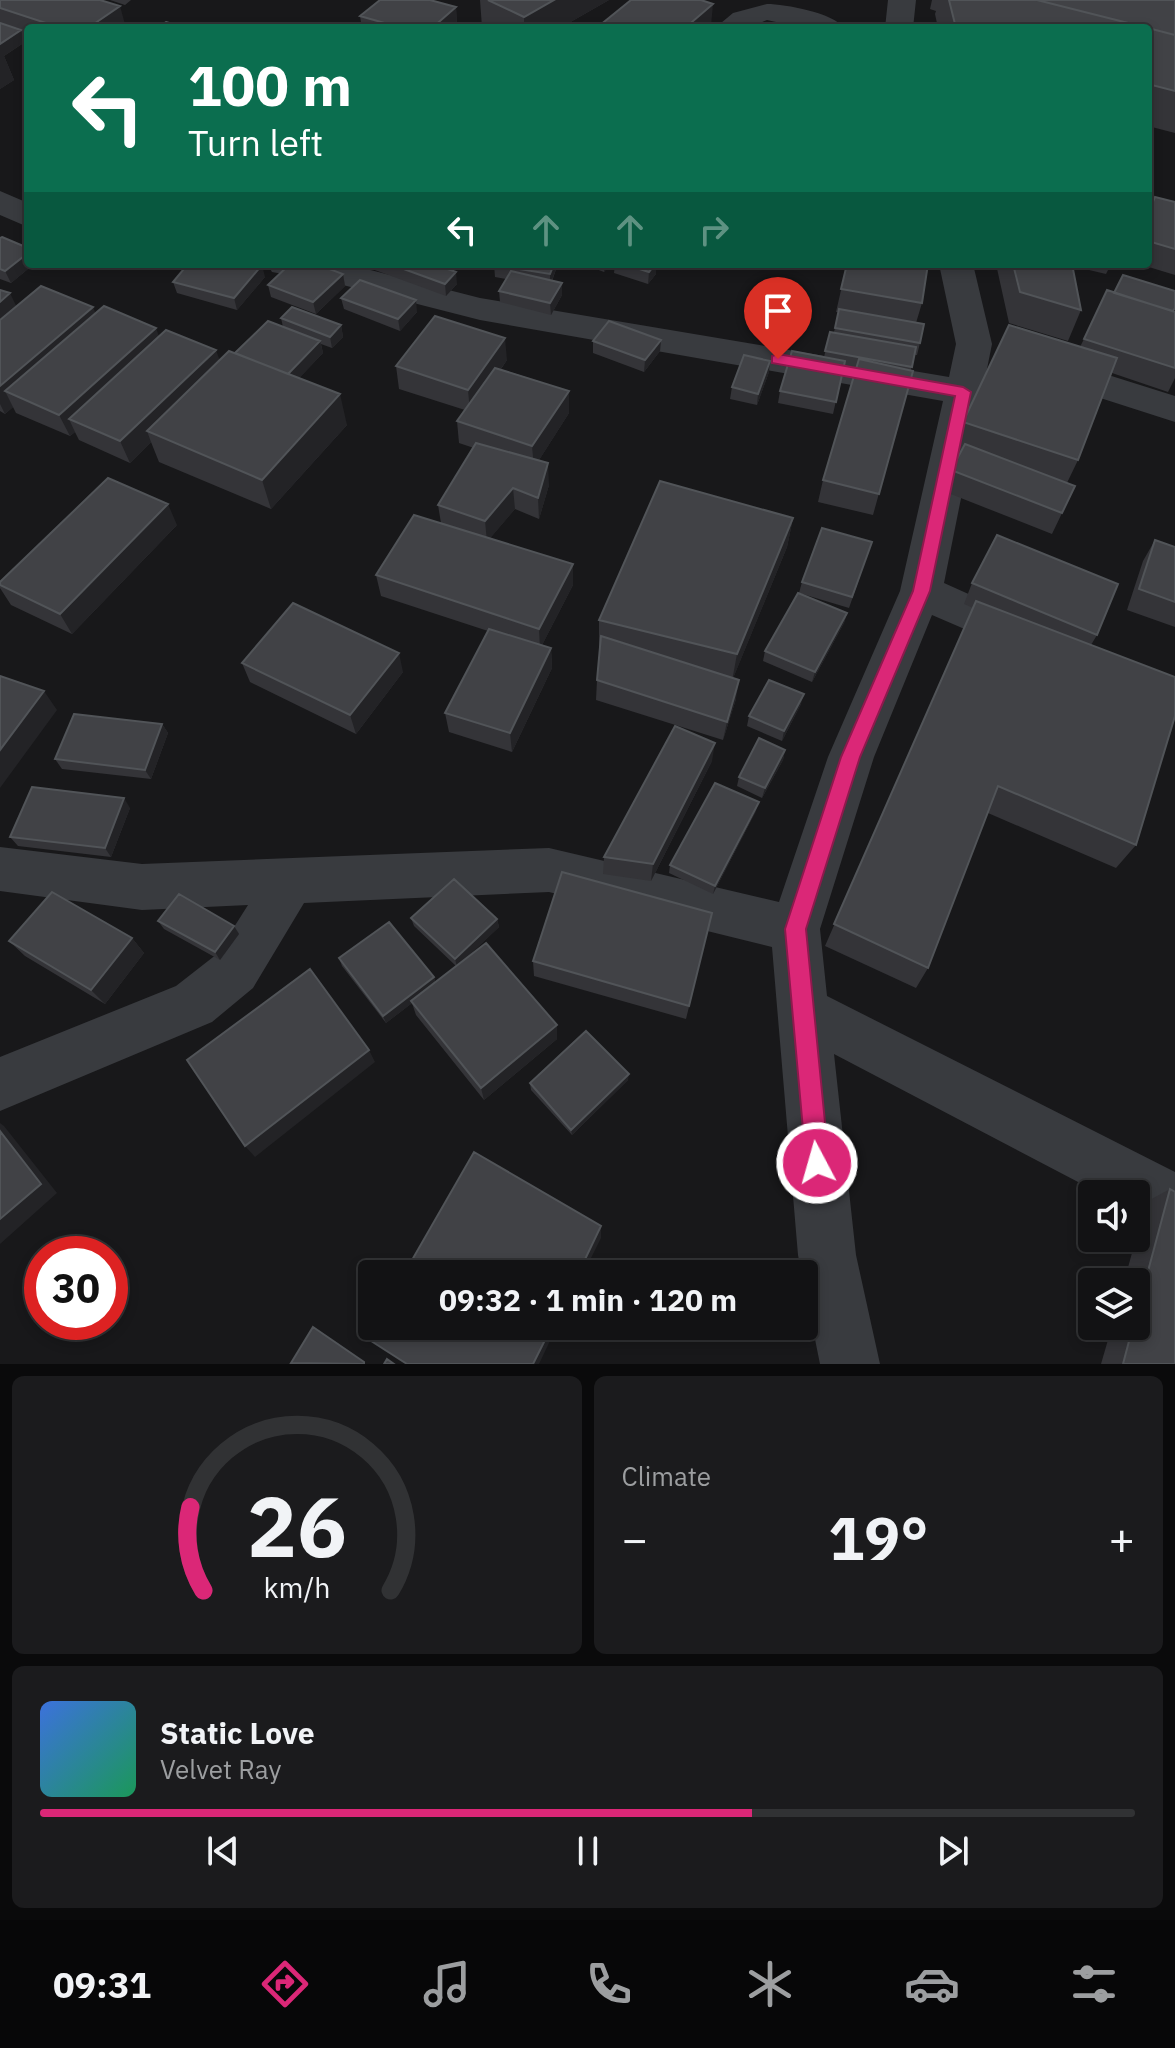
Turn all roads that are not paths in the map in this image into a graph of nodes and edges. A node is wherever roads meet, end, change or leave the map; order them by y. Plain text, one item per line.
1 (902, 0) edge
2 (734, 24) edge
3 (816, 24) edge
4 (899, 24) edge
5 (0, 201) edge
6 (24, 215) edge
7 (308, 268) edge
8 (958, 268) edge
9 (998, 352) junction
10 (963, 392) junction
11 (1175, 409) edge
12 (921, 591) junction
13 (1062, 656) edge
14 (0, 869) edge
15 (290, 881) junction
16 (795, 929) junction
17 (802, 1010) junction
18 (0, 1084) edge
19 (1175, 1202) edge
20 (850, 1364) edge

1 - 4 street
2 - 3 street
5 - 6 street
7 - 10 street
8 - 9 street
9 - 10 street
9 - 11 street
10 - 12 street
12 - 13 street
12 - 16 street
14 - 15 street
15 - 16 street
15 - 18 street
16 - 17 street
17 - 19 street
17 - 20 street

